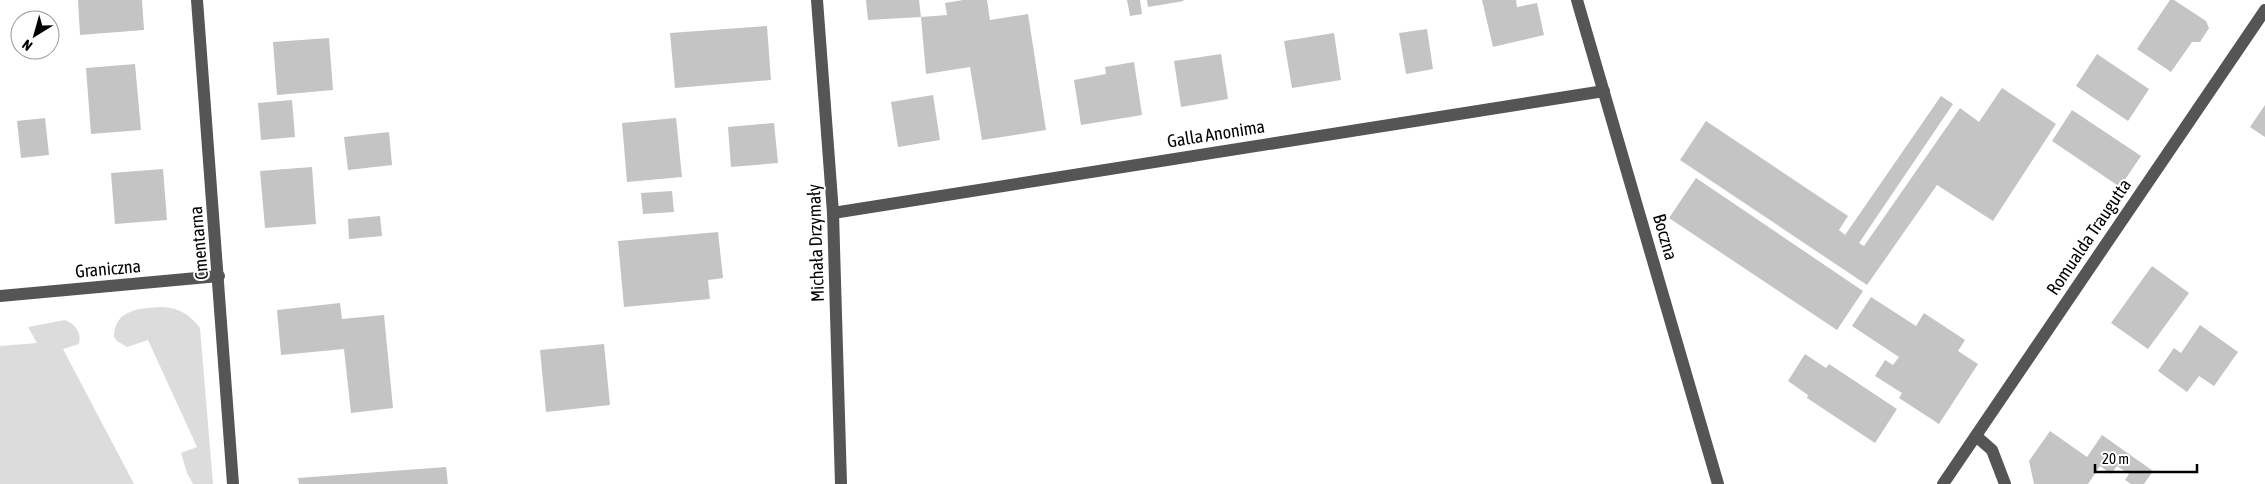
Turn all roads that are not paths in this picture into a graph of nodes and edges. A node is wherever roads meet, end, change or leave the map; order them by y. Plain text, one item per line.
1 (197, 0) edge
2 (817, 0) edge
3 (1578, 0) edge
4 (2265, 10) edge
5 (1604, 91) junction
6 (833, 213) junction
7 (219, 276) junction
8 (0, 296) edge
9 (1976, 436) junction
10 (233, 484) edge
11 (841, 484) edge
12 (1718, 484) edge
13 (1944, 484) edge
14 (2005, 484) edge

1 - 7 street, Cmentarna
2 - 6 street, Michała Drzymały
3 - 5 street, Boczna
4 - 9 street, Romualda Traugutta
5 - 6 street, Galla Anonima
5 - 12 street, Boczna
6 - 11 street, Michała Drzymały
7 - 8 street, Graniczna
7 - 10 street, Cmentarna
9 - 13 street, Romualda Traugutta
9 - 14 street

